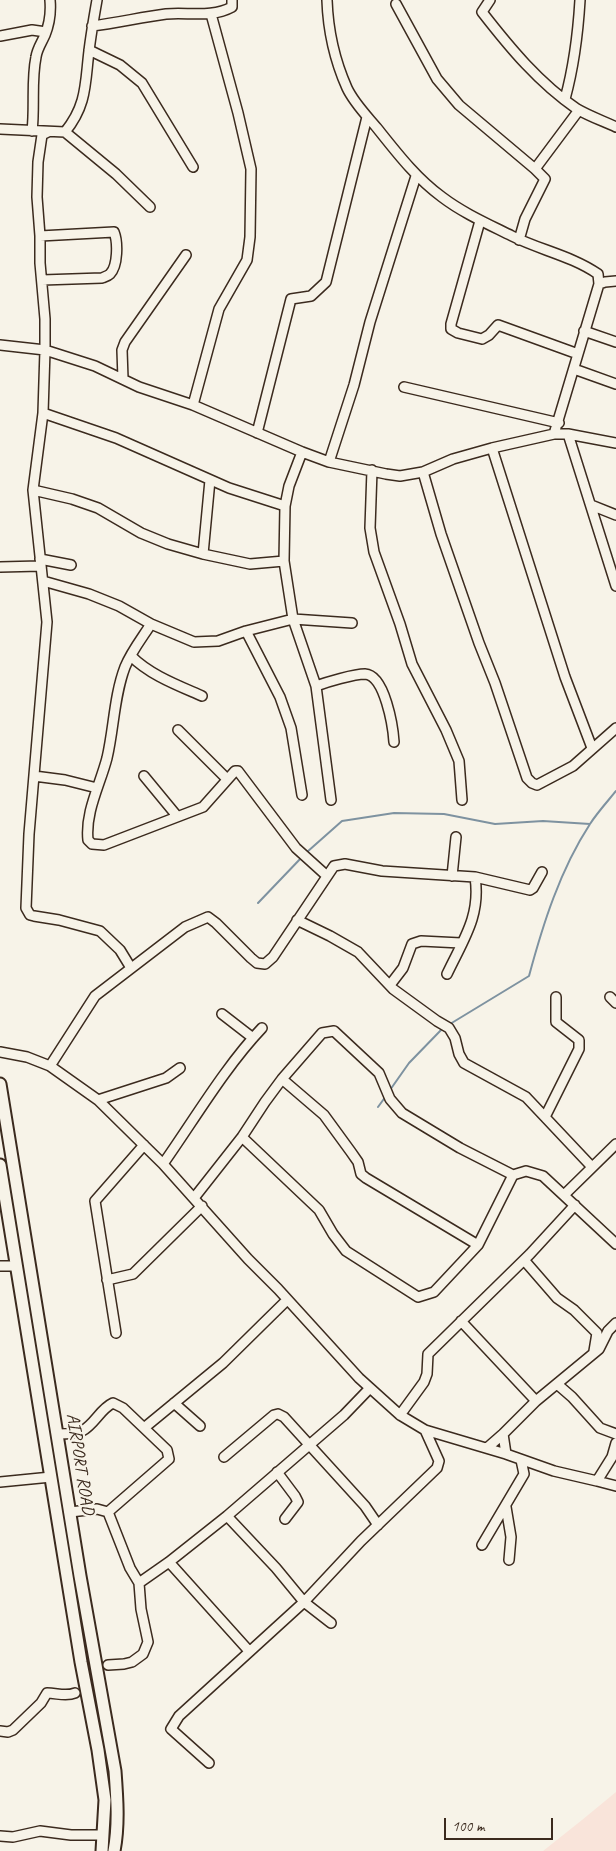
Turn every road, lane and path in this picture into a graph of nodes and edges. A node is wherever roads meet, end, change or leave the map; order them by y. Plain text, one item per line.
1 (50, 0) edge
2 (97, 0) edge
3 (232, 0) edge
4 (327, 0) edge
5 (490, 0) edge
6 (580, 0) edge
7 (396, 4) dead end
8 (210, 14) junction
9 (92, 26) junction
10 (46, 32) junction
11 (0, 36) edge
12 (89, 50) junction
13 (565, 99) junction
14 (578, 110) junction
15 (367, 117) junction
16 (616, 127) edge
17 (0, 130) edge
18 (32, 131) junction
19 (48, 132) junction
20 (65, 132) junction
21 (193, 167) dead end
22 (535, 169) junction
23 (416, 176) junction
24 (150, 207) dead end
25 (480, 220) junction
26 (40, 236) junction
27 (519, 240) junction
28 (186, 255) dead end
29 (42, 280) junction
30 (616, 281) edge
31 (599, 284) junction
32 (584, 331) junction
33 (616, 342) edge
34 (0, 345) edge
35 (45, 350) junction
36 (578, 354) junction
37 (574, 368) junction
38 (123, 379) junction
39 (616, 384) edge
40 (404, 388) dead end
41 (193, 405) junction
42 (43, 413) junction
43 (559, 423) junction
44 (257, 433) junction
45 (554, 434) junction
46 (568, 434) junction
47 (616, 443) edge
48 (492, 448) junction
49 (302, 452) junction
50 (329, 462) junction
51 (372, 470) junction
52 (423, 472) junction
53 (210, 480) junction
54 (33, 490) junction
55 (591, 504) junction
56 (284, 506) junction
57 (616, 515) edge
58 (203, 554) junction
59 (284, 561) junction
60 (40, 563) junction
61 (71, 565) dead end
62 (0, 567) edge
63 (43, 581) junction
64 (616, 586) edge
65 (293, 620) junction
66 (352, 623) dead end
67 (150, 624) junction
68 (246, 630) junction
69 (131, 656) junction
70 (316, 686) junction
71 (202, 696) dead end
72 (616, 728) edge
73 (178, 730) dead end
74 (394, 742) dead end
75 (592, 748) junction
76 (34, 776) junction
77 (144, 776) dead end
78 (226, 779) junction
79 (97, 788) junction
80 (302, 795) dead end
81 (331, 800) dead end
82 (462, 800) dead end
83 (177, 816) junction
84 (456, 837) dead end
85 (542, 872) dead end
86 (327, 876) junction
87 (452, 876) junction
88 (474, 878) junction
89 (297, 920) junction
90 (462, 943) junction
91 (130, 968) junction
92 (447, 974) dead end
93 (390, 985) junction
94 (556, 997) dead end
95 (222, 1014) dead end
96 (262, 1028) dead end
97 (253, 1038) junction
98 (0, 1052) edge
99 (50, 1066) junction
100 (180, 1068) dead end
101 (282, 1080) junction
102 (0, 1084) edge
103 (98, 1100) junction
104 (544, 1117) junction
105 (242, 1137) junction
106 (616, 1144) edge
107 (144, 1145) junction
108 (163, 1164) junction
109 (0, 1165) edge
110 (592, 1167) junction
111 (513, 1175) junction
112 (17, 1186) junction
113 (4, 1188) junction
114 (564, 1195) junction
115 (194, 1198) junction
116 (576, 1205) junction
117 (202, 1206) junction
118 (616, 1244) edge
119 (478, 1245) junction
120 (524, 1260) junction
121 (0, 1266) edge
122 (16, 1266) junction
123 (107, 1280) junction
124 (287, 1300) junction
125 (461, 1321) junction
126 (616, 1323) edge
127 (116, 1333) dead end
128 (594, 1353) junction
129 (557, 1384) junction
130 (370, 1388) junction
131 (536, 1401) junction
132 (174, 1403) junction
133 (400, 1415) junction
134 (200, 1426) dead end
135 (144, 1428) junction
136 (425, 1430) junction
137 (58, 1434) junction
138 (503, 1434) junction
139 (616, 1434) edge
140 (616, 1443) edge
141 (310, 1446) junction
142 (487, 1448) junction
143 (506, 1454) junction
144 (224, 1457) dead end
145 (521, 1460) junction
146 (277, 1472) junction
147 (50, 1477) junction
148 (597, 1481) junction
149 (0, 1482) edge
150 (616, 1486) edge
151 (506, 1507) junction
152 (70, 1512) junction
153 (108, 1512) junction
154 (227, 1516) junction
155 (285, 1519) dead end
156 (378, 1525) junction
157 (482, 1545) dead end
158 (76, 1553) junction
159 (64, 1555) junction
160 (508, 1560) dead end
161 (168, 1562) junction
162 (139, 1582) junction
163 (304, 1602) junction
164 (331, 1623) dead end
165 (249, 1651) junction
166 (108, 1665) dead end
167 (75, 1693) dead end
168 (0, 1731) edge
169 (209, 1763) dead end
170 (103, 1835) junction
171 (0, 1836) edge
172 (102, 1851) edge
173 (114, 1851) edge

1 - 10 street
2 - 9 street
3 - 8 street
4 - 15 street
5 - 13 street
6 - 13 street
7 - 22 street
8 - 9 street
8 - 41 street
9 - 12 street
10 - 11 street
10 - 18 street
12 - 20 street
12 - 21 street
13 - 14 street
14 - 16 street
14 - 22 street
15 - 23 street
15 - 44 street
17 - 18 street
18 - 19 street
19 - 20 street
19 - 26 street
20 - 24 street
22 - 27 street
23 - 25 street
23 - 50 street
25 - 27 street
25 - 36 street
26 - 29 street
26 - 29 street
27 - 31 street
28 - 38 street
29 - 35 street
30 - 31 street
31 - 32 street
32 - 33 street
32 - 36 street
34 - 35 street
35 - 38 street
35 - 42 street
36 - 37 street
37 - 39 street
37 - 43 street
38 - 41 street
40 - 43 street
41 - 44 street
42 - 53 street
42 - 54 street
43 - 45 street
44 - 49 street
45 - 46 street
45 - 48 street
46 - 47 street
46 - 55 street
48 - 52 street
48 - 75 street
49 - 50 street
49 - 56 street
50 - 51 street
51 - 52 street
51 - 82 street
52 - 75 street
53 - 56 street
53 - 58 street
54 - 58 street
54 - 60 street
55 - 57 street
55 - 64 street
56 - 59 street
58 - 59 street
59 - 65 street
60 - 61 street
60 - 62 street
60 - 63 street
63 - 67 street
63 - 76 street
65 - 66 street
65 - 68 street
65 - 70 street
67 - 68 street
67 - 69 street
68 - 80 street
69 - 71 street
69 - 79 street
70 - 74 street
70 - 81 street
72 - 75 street
73 - 78 street
76 - 79 street
76 - 91 street
77 - 83 street
78 - 83 street
78 - 86 street
79 - 83 street
84 - 87 street
85 - 88 street
86 - 87 street
86 - 89 street
87 - 88 street
88 - 90 street
89 - 91 street
89 - 93 street
90 - 92 street
90 - 93 street
91 - 99 street
93 - 104 street
94 - 104 street
95 - 97 street
96 - 97 street
97 - 108 street
98 - 99 street
99 - 103 street
100 - 103 street
101 - 105 street
101 - 111 street
101 - 119 street
102 - 112 main road, AIRPORT ROAD
103 - 107 street
104 - 110 street
105 - 115 street
105 - 119 street
106 - 110 street
107 - 108 street
107 - 123 street
108 - 115 street
109 - 113 main road, AIRPORT ROAD
110 - 114 street
111 - 114 street
111 - 119 street
112 - 113 main road
112 - 137 main road, AIRPORT ROAD
113 - 122 main road, AIRPORT ROAD
114 - 116 street
115 - 117 street
116 - 118 street
116 - 120 street
117 - 123 street
117 - 124 street
120 - 125 street
120 - 128 street
121 - 122 street
122 - 147 main road, AIRPORT ROAD
123 - 127 street
124 - 130 street
124 - 132 street
125 - 131 street
125 - 133 street
126 - 128 street
128 - 129 street
129 - 131 street
129 - 139 street
130 - 133 street
130 - 141 street
131 - 138 street
132 - 134 street
132 - 135 street
133 - 136 street
135 - 137 street
135 - 153 street
136 - 142 street
136 - 156 street
137 - 152 main road, AIRPORT ROAD
138 - 142 street
138 - 143 street
140 - 148 street
141 - 144 street
141 - 146 street
141 - 156 street
142 - 143 street
143 - 145 street
145 - 148 street
145 - 151 street
146 - 154 street
146 - 155 street
147 - 149 street
147 - 159 main road, AIRPORT ROAD
148 - 150 street
151 - 157 street
151 - 160 street
152 - 153 street
152 - 158 main road, AIRPORT ROAD
153 - 162 street
154 - 161 street
154 - 163 street
156 - 163 street
158 - 159 main road
158 - 173 main road, AIRPORT ROAD
159 - 170 main road, AIRPORT ROAD
161 - 162 street
161 - 165 street
162 - 166 street
163 - 164 street
163 - 165 street
165 - 169 street
167 - 168 street
170 - 171 street
170 - 172 main road, AIRPORT ROAD

